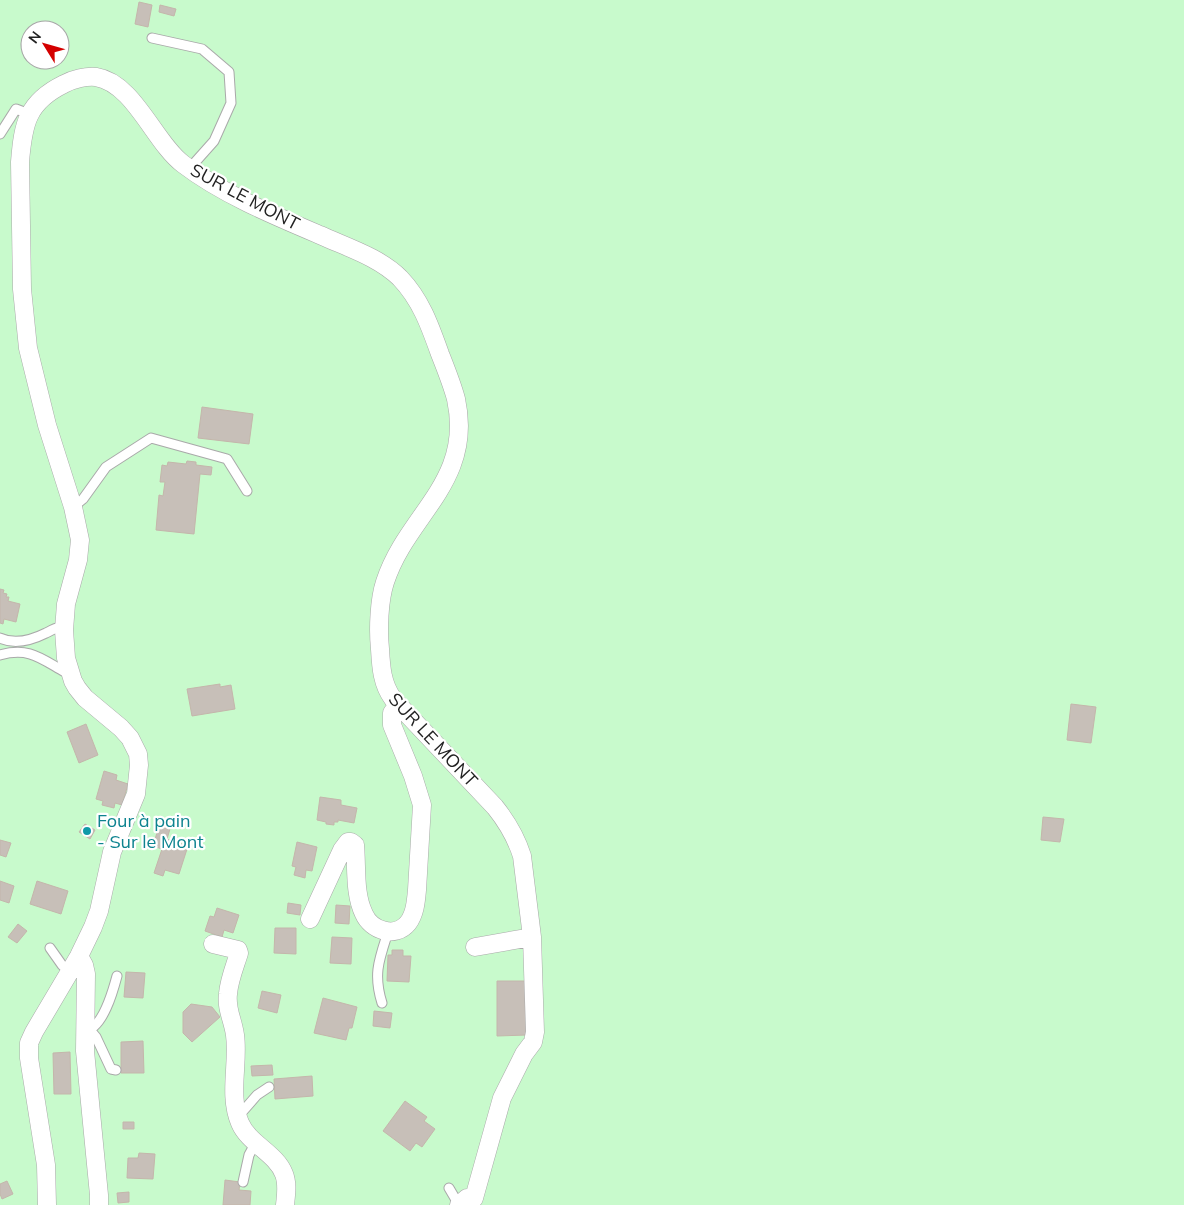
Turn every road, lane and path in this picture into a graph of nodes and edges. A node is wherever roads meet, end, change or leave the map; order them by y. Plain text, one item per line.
1 (152, 38) dead end
2 (29, 114) junction
3 (0, 134) edge
4 (189, 169) junction
5 (247, 491) dead end
6 (74, 507) junction
7 (64, 626) junction
8 (0, 638) edge
9 (0, 656) edge
10 (69, 670) junction
11 (398, 705) junction
12 (310, 919) dead end
13 (388, 932) junction
14 (532, 937) junction
15 (213, 944) dead end
16 (475, 947) dead end
17 (50, 948) dead end
18 (79, 956) junction
19 (69, 971) junction
20 (117, 976) dead end
21 (382, 1003) dead end
22 (87, 1030) junction
23 (116, 1070) dead end
24 (269, 1087) dead end
25 (237, 1115) junction
26 (255, 1144) junction
27 (243, 1182) dead end
28 (449, 1188) dead end
29 (47, 1205) edge
30 (99, 1205) edge
31 (285, 1205) edge
32 (459, 1205) edge

1 - 4 lane
2 - 3 lane
2 - 4 street, SUR LE MONT
2 - 6 street, SUR LE MONT
4 - 11 street, SUR LE MONT
5 - 6 lane
6 - 7 street, SUR LE MONT
7 - 8 lane
7 - 10 street, SUR LE MONT
9 - 10 lane
10 - 18 street, SUR LE MONT
11 - 13 street
11 - 14 street, SUR LE MONT
12 - 13 street
13 - 21 lane
14 - 16 street
14 - 32 street, SUR LE MONT
15 - 25 street
17 - 19 lane
18 - 19 street, SUR LE MONT
18 - 22 street
19 - 29 street, SUR LE MONT
20 - 22 lane
22 - 23 lane
22 - 30 street
24 - 25 lane
25 - 26 street
26 - 27 lane
26 - 31 street
28 - 32 lane

